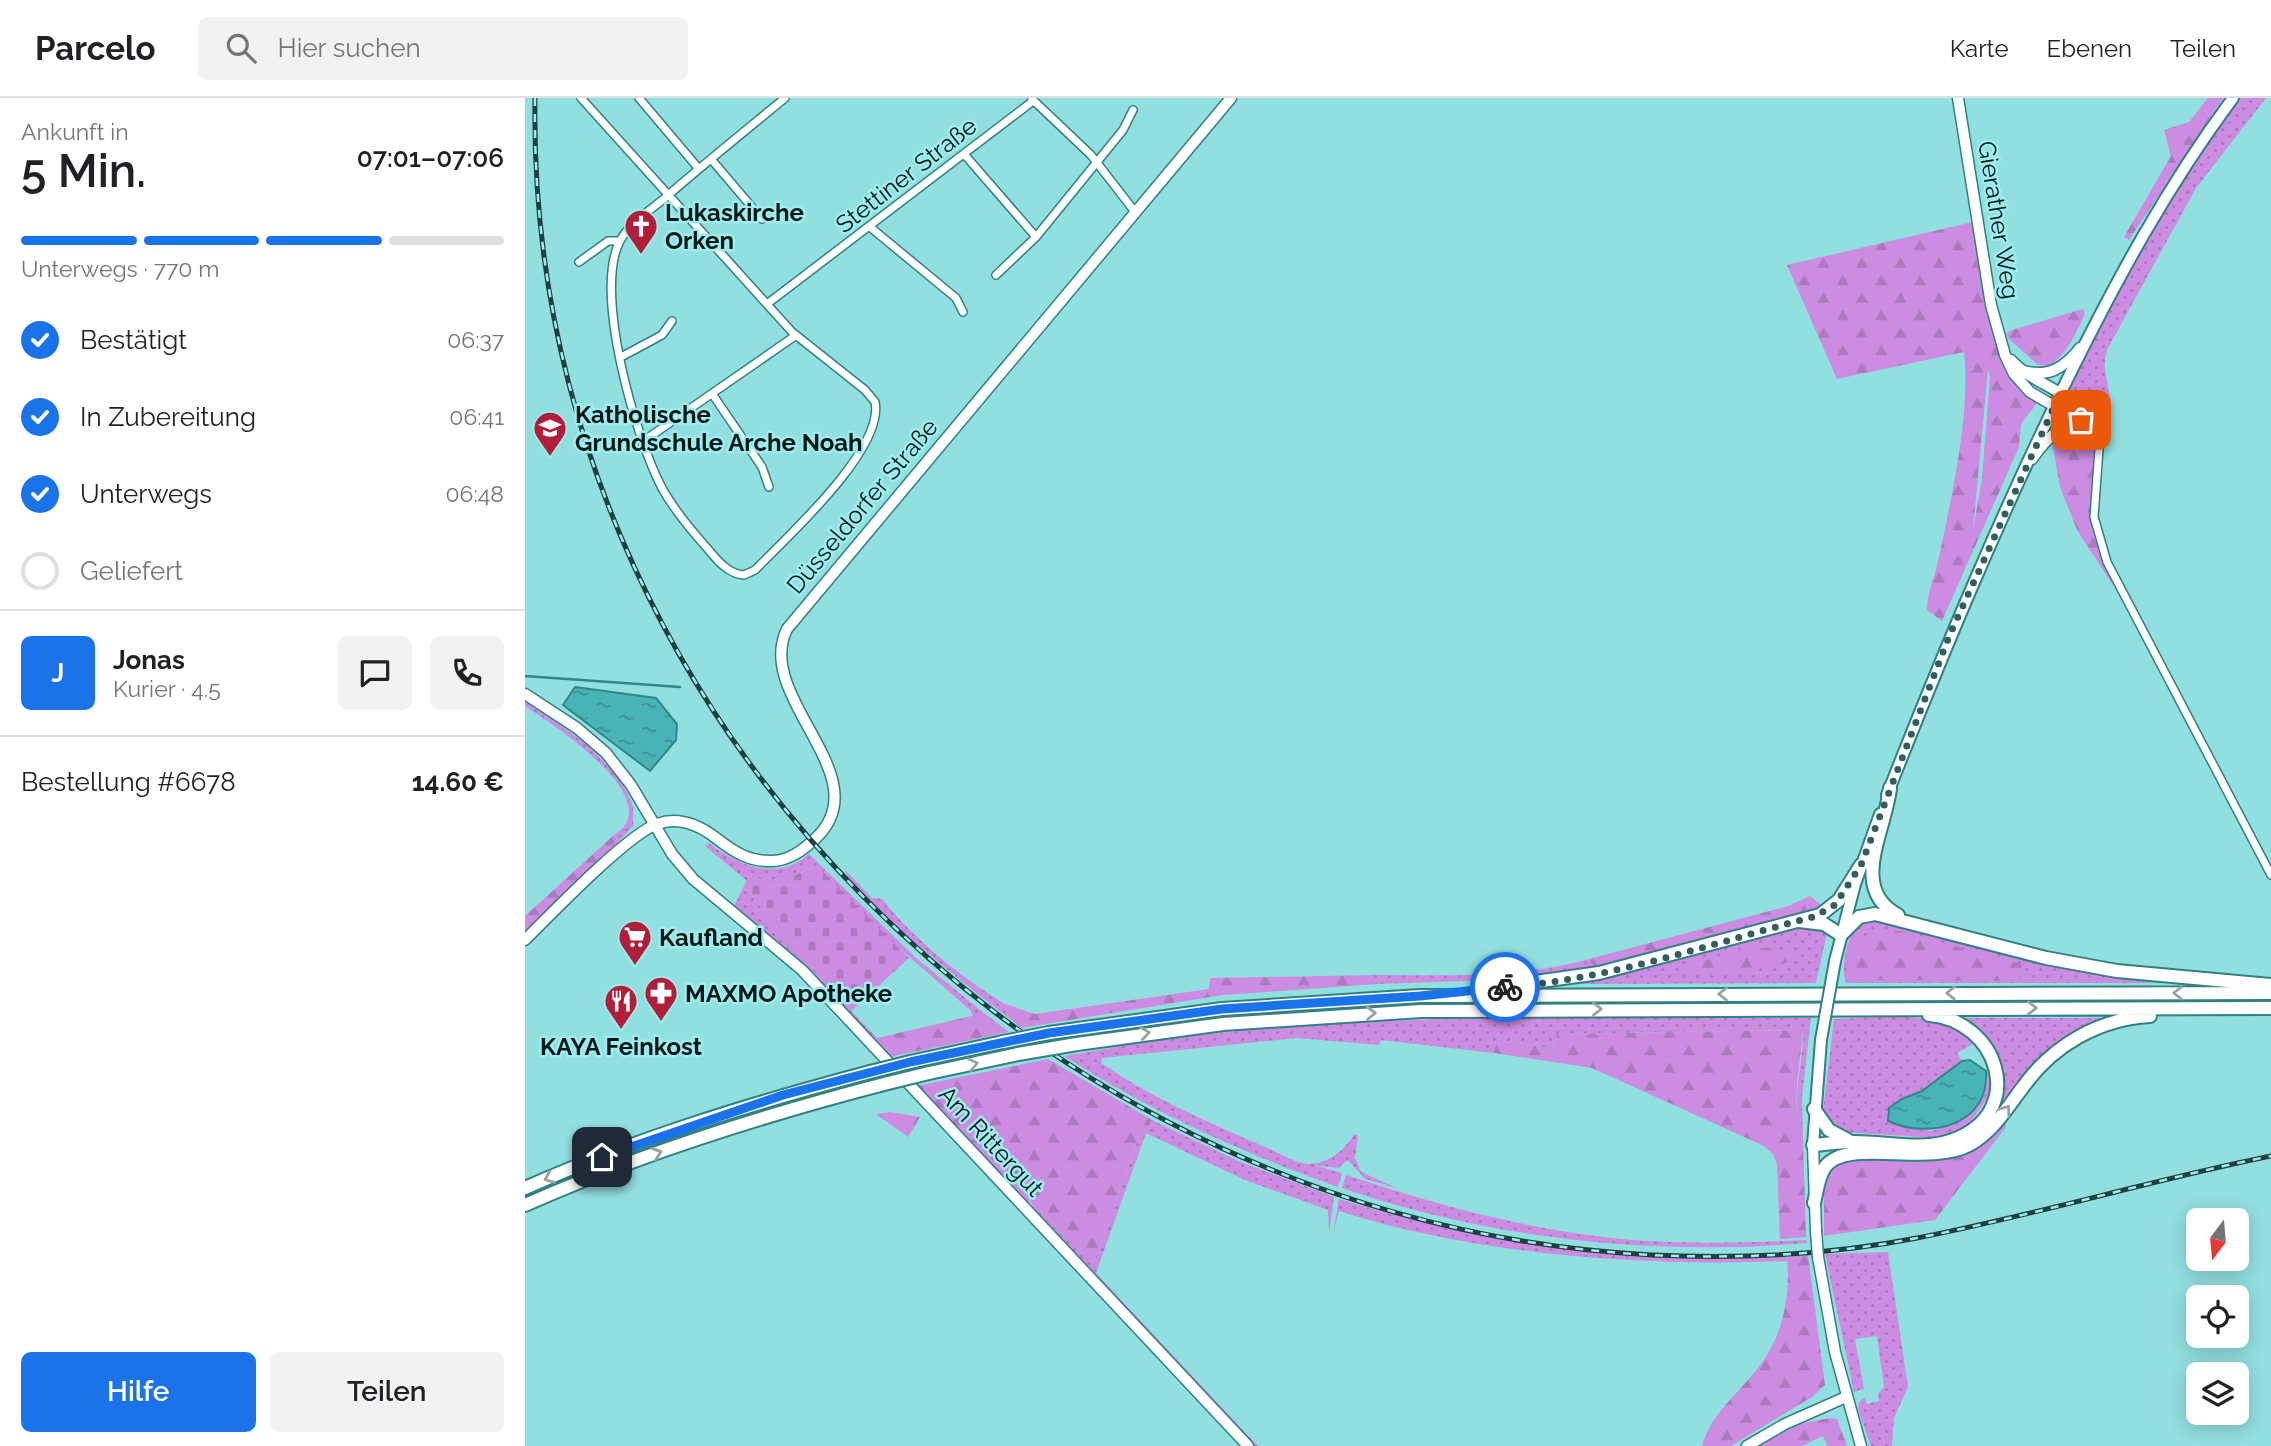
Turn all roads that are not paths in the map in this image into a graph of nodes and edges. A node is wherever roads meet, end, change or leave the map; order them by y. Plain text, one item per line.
1 (581, 98) edge
2 (639, 98) edge
3 (785, 98) edge
4 (1231, 98) edge
5 (1958, 98) edge
6 (2233, 98) edge
7 (1032, 99) edge
8 (1133, 110) dead end
9 (964, 154) junction
10 (711, 159) junction
11 (1097, 162) junction
12 (699, 169) junction
13 (670, 194) junction
14 (1135, 212) junction
15 (762, 219) dead end
16 (870, 227) junction
17 (1036, 237) junction
18 (620, 241) junction
19 (579, 262) dead end
20 (996, 275) dead end
21 (767, 304) junction
22 (963, 312) dead end
23 (672, 321) dead end
24 (795, 336) junction
25 (2087, 340) junction
26 (2002, 348) junction
27 (621, 357) junction
28 (2020, 369) junction
29 (2060, 394) junction
30 (713, 395) junction
31 (2054, 406) junction
32 (2092, 428) junction
33 (642, 442) junction
34 (2022, 474) junction
35 (769, 487) dead end
36 (525, 694) edge
37 (1890, 788) junction
38 (655, 825) junction
39 (1861, 865) junction
40 (2271, 875) edge
41 (1799, 920) junction
42 (1918, 924) junction
43 (1841, 935) junction
44 (525, 940) edge
45 (2271, 985) edge
46 (2271, 993) edge
47 (1420, 996) junction
48 (2207, 1008) junction
49 (2271, 1008) edge
50 (1866, 1009) junction
51 (1814, 1108) junction
52 (1813, 1145) junction
53 (1851, 1146) junction
54 (525, 1188) edge
55 (1814, 1203) junction
56 (525, 1205) edge
57 (1846, 1397) junction
58 (1248, 1446) edge
59 (1747, 1446) edge
60 (1861, 1446) edge

1 - 13 street
2 - 12 street
3 - 10 street
4 - 14 street, Düsseldorfer Straße
5 - 26 street, Gierather Weg
6 - 25 main road
7 - 9 street, Stettiner Straße
7 - 11 street
8 - 11 street
9 - 16 street, Stettiner Straße
9 - 17 street
10 - 12 street
10 - 15 street
11 - 14 street
11 - 17 street
12 - 13 street
13 - 18 street
13 - 21 street
14 - 38 street, Düsseldorfer Straße
16 - 21 street, Stettiner Straße
16 - 22 street
17 - 20 street
18 - 19 street
18 - 27 street
21 - 24 street
23 - 27 street
24 - 30 street
24 - 33 street
25 - 28 street
25 - 29 main road
26 - 28 street, Gierather Weg
26 - 31 street, Gierather Weg
27 - 33 street
28 - 29 street, Gierather Weg
29 - 31 main road
29 - 32 street, Gierather Weg
30 - 33 street
30 - 35 street
31 - 32 street, Gierather Weg
31 - 34 main road
32 - 34 street
32 - 40 street
34 - 37 main road
36 - 38 street, Am Rittergut
37 - 39 main road
37 - 42 highway
38 - 44 street
38 - 58 street, Am Rittergut
39 - 41 highway
39 - 43 main road
41 - 43 highway
41 - 47 highway
42 - 43 highway
42 - 45 highway
43 - 51 main road, bridge
46 -> 47 highway
47 -> 54 highway, bridge
48 - 49 highway
50 -> 48 highway
53 -> 48 highway
50 - 53 highway
56 -> 50 highway, bridge
51 - 52 main road
51 - 53 highway
52 - 53 highway
52 - 55 street
53 - 55 highway
55 - 57 street, bridge
57 - 59 street
57 - 60 street

